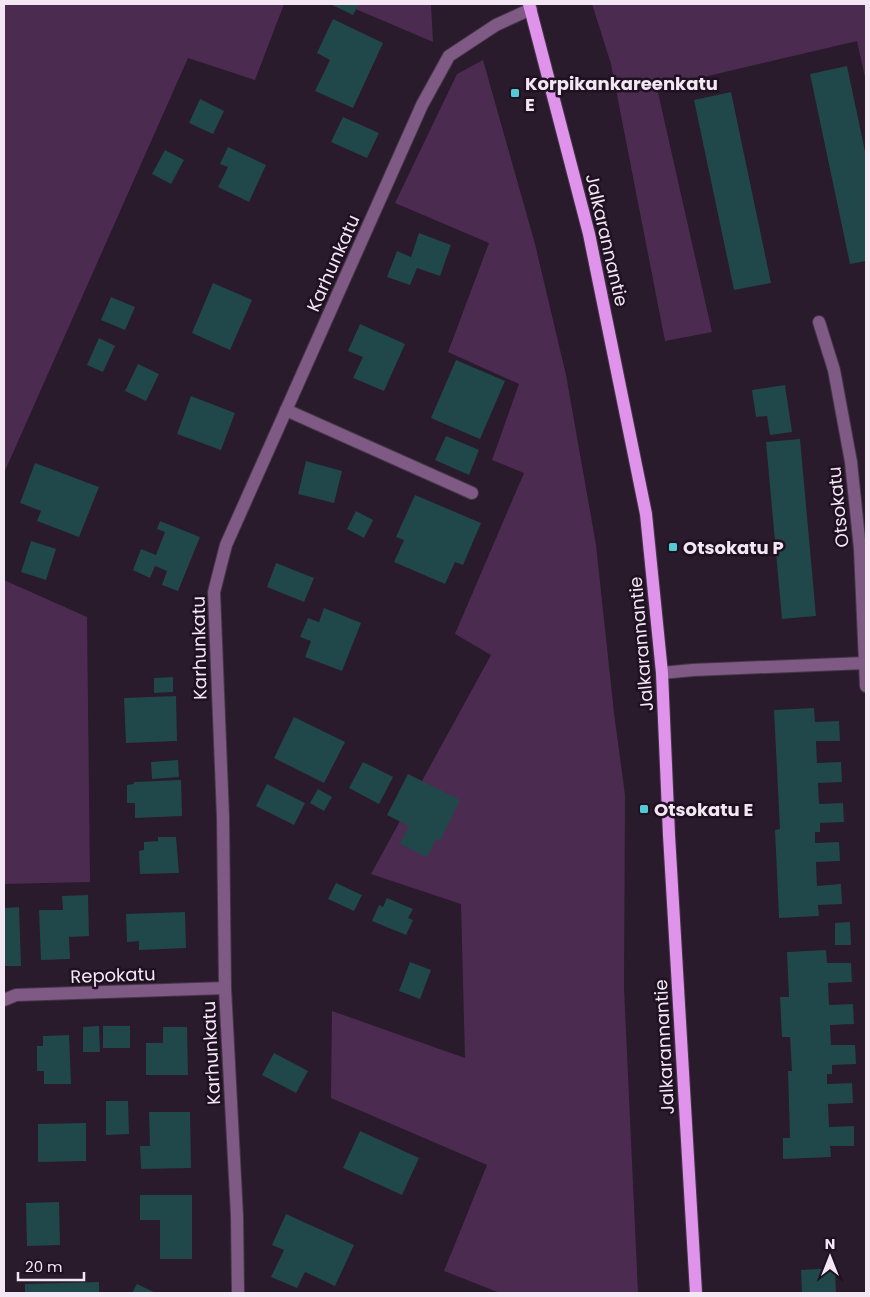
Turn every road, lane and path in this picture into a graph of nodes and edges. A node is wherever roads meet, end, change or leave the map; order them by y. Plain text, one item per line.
1 (530, 6) edge
2 (819, 322) dead end
3 (286, 410) junction
4 (472, 493) dead end
5 (865, 663) edge
6 (662, 673) junction
7 (866, 686) edge
8 (225, 988) junction
9 (4, 1000) edge
10 (238, 1293) edge
11 (696, 1293) edge

1 - 3 street, Karhunkatu
1 - 6 main road, Jalkarannantie
2 - 5 street, Otsokatu
3 - 4 street
3 - 8 street, Karhunkatu
5 - 6 street
5 - 7 street, Otsokatu
6 - 11 main road, Jalkarannantie
8 - 9 street, Repokatu
8 - 10 street, Karhunkatu

